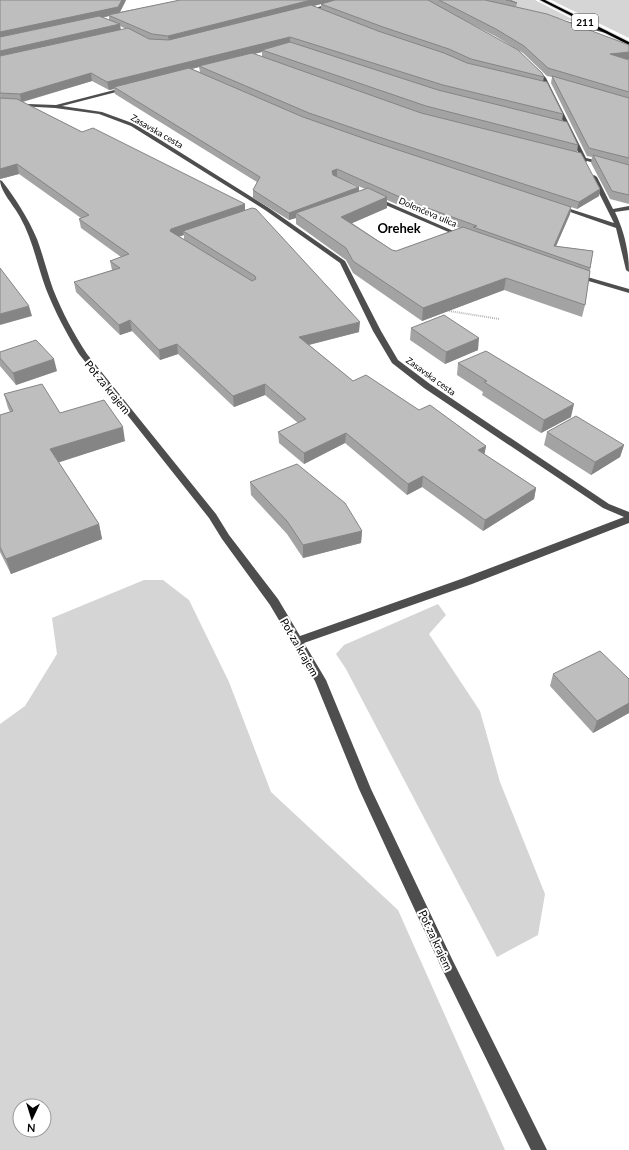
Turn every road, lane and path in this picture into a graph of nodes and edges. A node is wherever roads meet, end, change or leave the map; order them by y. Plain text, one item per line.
1 (351, 0) edge
2 (542, 0) edge
3 (310, 9) junction
4 (317, 12) edge
5 (296, 13) edge
6 (552, 19) edge
7 (606, 32) junction
8 (629, 44) edge
9 (533, 67) edge
10 (544, 78) junction
11 (551, 80) edge
12 (541, 86) edge
13 (130, 87) edge
14 (548, 88) junction
15 (0, 104) edge
16 (55, 106) junction
17 (560, 126) edge
18 (568, 128) junction
19 (569, 155) edge
20 (584, 159) junction
21 (588, 165) edge
22 (629, 170) edge
23 (591, 172) edge
24 (0, 182) edge
25 (367, 196) edge
26 (553, 205) edge
27 (629, 208) edge
28 (267, 210) junction
29 (611, 211) junction
30 (259, 212) edge
31 (620, 227) junction
32 (468, 238) edge
33 (629, 270) edge
34 (568, 273) edge
35 (629, 291) edge
36 (450, 311) edge
37 (500, 318) dead end
38 (629, 517) edge
39 (298, 641) junction
40 (539, 1150) edge

1 - 3 street
2 - 7 main road, 211
3 - 4 street
3 - 5 street
6 - 7 street
7 - 8 main road, 211
9 - 10 street
10 - 11 street
10 - 14 street
12 - 14 street
13 - 16 street
14 - 18 street
15 - 16 street, Zasavska cesta
16 - 28 street, Zasavska cesta
17 - 18 street
18 - 20 street
19 - 20 street
20 - 21 street
20 - 22 street
23 - 29 street
24 - 39 street, Pot za krajem
25 - 32 street, Dolenčeva ulica
26 - 31 street
27 - 29 street
28 - 30 street
28 - 38 street, Zasavska cesta
29 - 31 street
31 - 33 street
34 - 35 street
36 - 37 path
38 - 39 street
39 - 40 street, Pot za krajem

